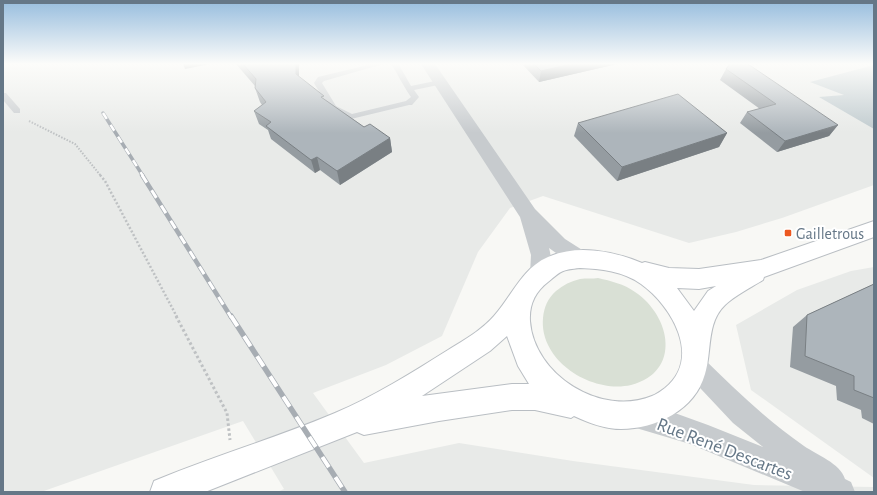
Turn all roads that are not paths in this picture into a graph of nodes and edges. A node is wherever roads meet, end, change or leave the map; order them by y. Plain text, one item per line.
1 (320, 87) edge
2 (417, 87) edge
3 (443, 87) edge
4 (409, 89) joint
5 (3, 95) edge
6 (18, 111) road end
7 (528, 214) junction
8 (874, 229) edge
9 (580, 259) junction
10 (626, 266) junction
11 (761, 269) junction
12 (540, 274) junction
13 (520, 301) junction
14 (695, 361) junction
15 (582, 406) junction
16 (631, 415) junction
17 (343, 424) junction
18 (165, 492) edge
19 (841, 492) edge
20 (851, 492) edge

1 - 4 lane
2 - 4 lane
3 - 7 street
5 - 6 lane
7 - 9 street
7 - 12 street
8 - 11 street
9 - 10 street
9 - 12 street
10 - 11 street
10 - 14 street
11 - 14 street
12 - 13 street
13 - 15 street
13 - 17 street
14 - 16 street
14 - 20 street, Rue René Descartes
15 - 16 street
15 - 17 street
16 - 19 street, Rue René Descartes
17 - 18 street

